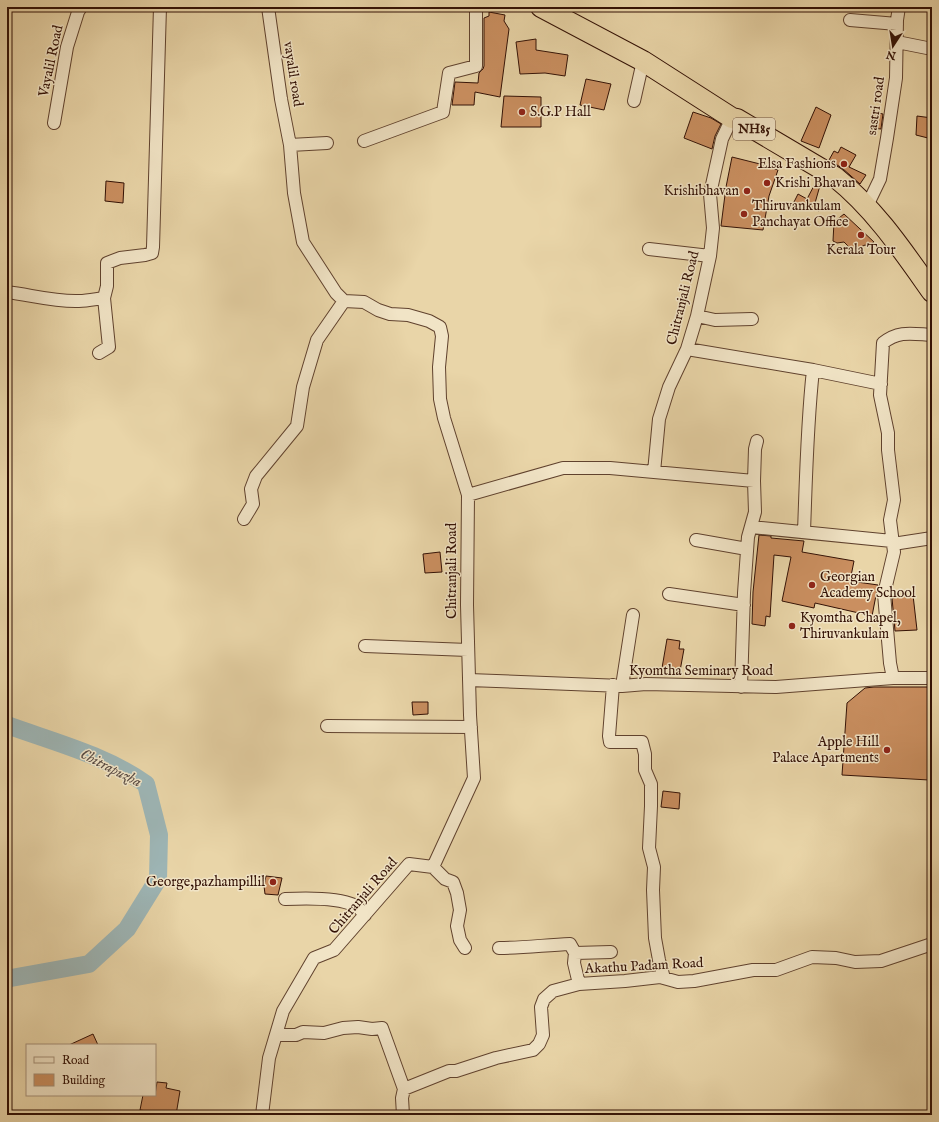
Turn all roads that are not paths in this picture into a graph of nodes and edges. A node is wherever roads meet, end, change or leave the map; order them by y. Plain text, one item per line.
1 (81, 7) edge
2 (160, 7) edge
3 (268, 7) edge
4 (476, 7) edge
5 (541, 7) edge
6 (899, 7) edge
7 (850, 20) dead end
8 (897, 24) junction
9 (897, 42) junction
10 (932, 49) edge
11 (643, 61) junction
12 (634, 102) dead end
13 (732, 118) junction
14 (54, 122) dead end
15 (364, 141) dead end
16 (327, 143) dead end
17 (290, 145) junction
18 (868, 206) junction
19 (649, 249) dead end
20 (710, 256) junction
21 (7, 292) edge
22 (932, 292) edge
23 (104, 298) junction
24 (344, 301) junction
25 (697, 316) junction
26 (752, 319) dead end
27 (932, 335) edge
28 (687, 349) junction
29 (99, 353) dead end
30 (813, 370) junction
31 (881, 384) junction
32 (757, 441) dead end
33 (654, 472) junction
34 (754, 481) junction
35 (468, 495) junction
36 (244, 519) dead end
37 (751, 527) junction
38 (804, 532) junction
39 (932, 538) edge
40 (696, 540) dead end
41 (893, 542) junction
42 (747, 549) junction
43 (670, 594) dead end
44 (744, 605) junction
45 (633, 615) dead end
46 (365, 646) dead end
47 (468, 650) junction
48 (893, 678) junction
49 (932, 678) edge
50 (469, 680) junction
51 (618, 686) junction
52 (741, 686) junction
53 (327, 726) dead end
54 (471, 727) junction
55 (433, 867) junction
56 (285, 898) dead end
57 (365, 915) junction
58 (932, 944) edge
59 (465, 948) dead end
60 (499, 948) dead end
61 (611, 952) dead end
62 (575, 954) junction
63 (664, 978) junction
64 (579, 984) junction
65 (276, 1035) junction
66 (404, 1089) junction
67 (262, 1115) edge
68 (403, 1115) edge

1 - 14 street, Vayalil Road
2 - 23 street
3 - 17 street, vayalil road
4 - 15 street
5 - 11 highway, NH85
6 - 8 street, sastri road
7 - 8 street
8 - 9 street, sastri road
9 - 10 street
9 - 18 street, sastri road
11 - 12 street
11 - 13 highway, NH85
13 - 18 highway, NH85
13 - 20 street, Chitranjali Road
16 - 17 street
17 - 24 street, vayalil road
18 - 22 highway, NH85
19 - 20 street
20 - 25 street, Chitranjali Road
21 - 23 street
23 - 29 street
24 - 35 street, Chitranjali Road
24 - 36 street
25 - 26 street
25 - 28 street, Chitranjali Road
27 - 31 street
28 - 30 street
28 - 33 street, Chitranjali Road
30 - 31 street
30 - 38 street
31 - 41 street
32 - 34 street
33 - 34 street
33 - 35 street
34 - 37 street
35 - 47 street, Chitranjali Road
37 - 38 street
37 - 42 street
38 - 41 street
39 - 41 street
40 - 42 street
41 - 48 street
42 - 44 street
43 - 44 street
44 - 52 street
45 - 51 street
46 - 47 street
47 - 50 street, Chitranjali Road
48 - 49 street, Kyomtha Seminary Road
48 - 52 street, Kyomtha Seminary Road
50 - 51 street, Kyomtha Seminary Road
50 - 54 street, Chitranjali Road
51 - 52 street, Kyomtha Seminary Road
51 - 63 street
53 - 54 street
54 - 55 street, Chitranjali Road
55 - 57 street, Chitranjali Road
55 - 59 street
56 - 57 street
57 - 65 street, Chitranjali Road
58 - 63 street, Akathu Padam Road
60 - 62 street
61 - 62 street
62 - 64 street
63 - 64 street, Akathu Padam Road
64 - 66 street, Akathu Padam Road
65 - 66 street
65 - 67 street, Chitranjali Road
66 - 68 street

